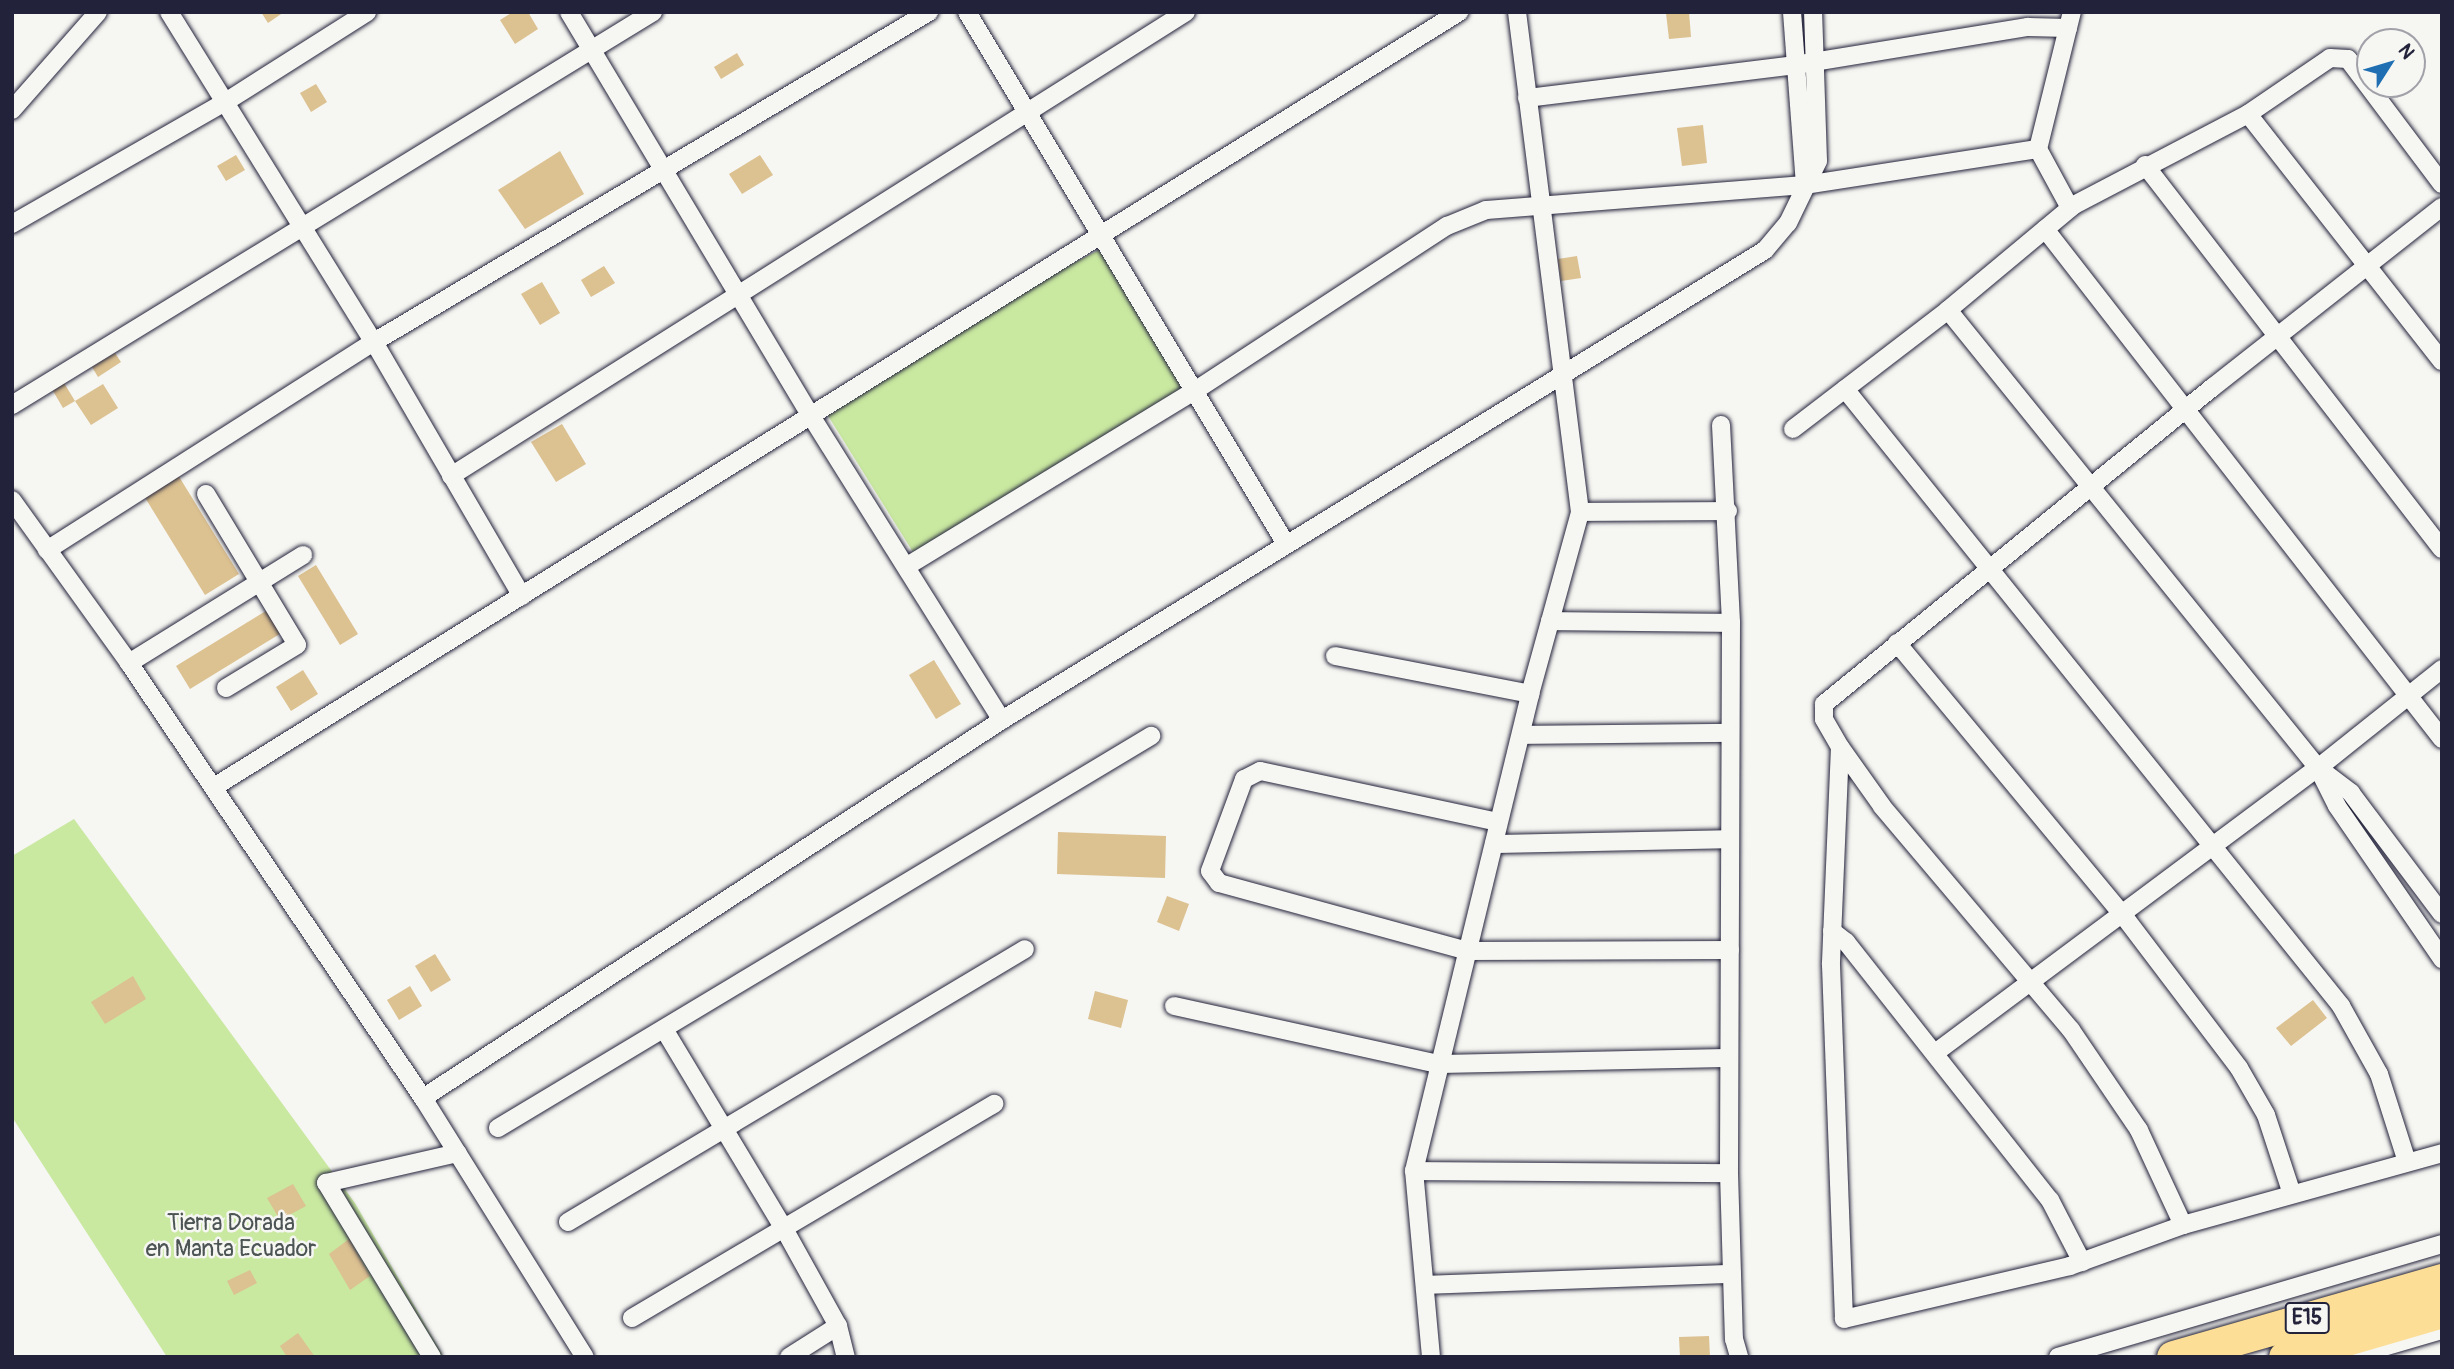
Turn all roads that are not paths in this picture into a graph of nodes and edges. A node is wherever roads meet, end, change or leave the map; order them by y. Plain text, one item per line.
1 (98, 12) edge
2 (169, 12) edge
3 (367, 12) edge
4 (569, 12) edge
5 (653, 12) edge
6 (929, 12) edge
7 (967, 12) edge
8 (1186, 12) edge
9 (1459, 12) edge
10 (1517, 12) edge
11 (1792, 12) edge
12 (1813, 12) edge
13 (2070, 20) edge
14 (592, 53) junction
15 (1816, 62) junction
16 (1795, 65) junction
17 (1527, 98) junction
18 (227, 101) junction
19 (12, 110) edge
20 (1030, 113) junction
21 (2248, 114) junction
22 (2038, 149) junction
23 (2145, 165) junction
24 (664, 174) junction
25 (2442, 184) edge
26 (1805, 185) junction
27 (1539, 206) junction
28 (2070, 208) junction
29 (2442, 208) edge
30 (12, 224) edge
31 (302, 226) junction
32 (2045, 229) junction
33 (1103, 236) junction
34 (2366, 266) junction
35 (740, 298) junction
36 (1948, 310) junction
37 (2276, 337) junction
38 (374, 342) junction
39 (2442, 361) edge
40 (1563, 374) junction
41 (1845, 389) junction
42 (1196, 390) junction
43 (12, 405) edge
44 (2186, 410) junction
45 (811, 416) junction
46 (1721, 425) dead end
47 (1793, 429) dead end
48 (451, 476) junction
49 (2091, 490) junction
50 (206, 494) dead end
51 (12, 500) edge
52 (1728, 511) junction
53 (1580, 512) junction
54 (1286, 544) junction
55 (2442, 549) edge
56 (47, 550) junction
57 (303, 555) dead end
58 (909, 565) junction
59 (1992, 568) junction
60 (261, 583) junction
61 (522, 596) junction
62 (1550, 621) junction
63 (1731, 623) junction
64 (1897, 643) junction
65 (1335, 656) dead end
66 (129, 663) junction
67 (2442, 669) edge
68 (226, 688) dead end
69 (1530, 694) junction
70 (2408, 695) junction
71 (1002, 720) junction
72 (1729, 733) junction
73 (1521, 735) junction
74 (1151, 736) dead end
75 (2442, 739) edge
76 (1840, 747) junction
77 (2318, 768) junction
78 (214, 787) junction
79 (1498, 822) junction
80 (1729, 839) junction
81 (1494, 844) junction
82 (2211, 844) junction
83 (2121, 913) junction
84 (2442, 914) edge
85 (1832, 931) junction
86 (1025, 949) dead end
87 (1730, 950) junction
88 (1468, 951) junction
89 (2442, 959) edge
90 (2030, 982) junction
91 (1174, 1006) dead end
92 (664, 1029) junction
93 (1936, 1053) junction
94 (1728, 1058) junction
95 (1438, 1064) junction
96 (423, 1098) junction
97 (993, 1104) dead end
98 (498, 1128) dead end
99 (723, 1130) junction
100 (458, 1153) junction
101 (2442, 1153) edge
102 (2407, 1162) junction
103 (1414, 1171) junction
104 (1729, 1173) junction
105 (2292, 1195) junction
106 (568, 1222) dead end
107 (782, 1225) junction
108 (2183, 1225) junction
109 (2442, 1244) edge
110 (2081, 1262) junction
111 (1732, 1274) junction
112 (2442, 1280) edge
113 (1425, 1285) junction
114 (2442, 1311) edge
115 (632, 1318) dead end
116 (838, 1326) junction
117 (2442, 1330) edge
118 (432, 1357) edge
119 (585, 1357) edge
120 (789, 1357) edge
121 (846, 1357) edge
122 (1430, 1357) edge
123 (1740, 1357) edge
124 (2058, 1357) edge
125 (2173, 1357) edge
126 (2285, 1357) edge
127 (2349, 1357) edge

1 - 19 street
2 - 18 street
3 - 18 street
4 - 14 street
5 - 14 street
6 - 24 street
7 - 20 street
8 - 20 street
9 - 33 street
10 - 17 street
11 - 16 street
12 - 15 street
13 - 15 street
13 - 22 street
14 - 24 street
14 - 31 street
15 - 16 street
15 - 26 street
16 - 17 street
16 - 26 street
17 - 27 street
18 - 30 street
18 - 31 street
20 - 33 street
20 - 35 street
21 - 23 street
21 - 25 street
21 - 34 street
22 - 26 street
22 - 28 street
23 - 28 street
23 - 37 street
24 - 35 street
24 - 38 street
26 - 27 street
26 - 40 street
27 - 40 street
27 - 42 street
28 - 32 street
29 - 34 street
31 - 38 street
31 - 43 street
32 - 36 street
32 - 44 street
33 - 42 street
33 - 45 street
34 - 37 street
34 - 39 street
35 - 45 street
35 - 48 street
36 - 41 street
36 - 49 street
37 - 44 street
37 - 55 street
38 - 48 street
38 - 56 street
40 - 53 street
40 - 54 street
41 - 47 street
41 - 59 street
42 - 54 street
42 - 58 street
44 - 49 street
44 - 70 street
45 - 58 street
45 - 61 street
46 - 52 street
48 - 61 street
49 - 59 street
49 - 77 street
50 - 60 street
51 - 56 street
52 - 53 street
52 - 63 street
53 - 62 street
54 - 71 street
56 - 66 street
57 - 60 street
58 - 71 street
59 - 64 street
59 - 82 street
60 - 66 street
60 - 68 street
61 - 78 street
62 - 63 street
62 - 69 street
63 - 72 street
64 - 76 street
64 - 83 street
65 - 69 street
66 - 78 street
67 - 70 street
69 - 73 street
70 - 75 street
70 - 77 street
71 - 96 street
72 - 73 street
72 - 80 street
73 - 79 street
74 - 92 street
76 - 85 street
76 - 90 street
77 - 82 street
77 - 84 street
77 - 89 street
78 - 96 street
79 - 81 street
79 - 88 street
80 - 81 street
80 - 87 street
81 - 88 street
82 - 83 street
82 - 102 street
83 - 90 street
83 - 105 street
85 - 93 street
85 - 110 street
86 - 99 street
87 - 88 street
87 - 94 street
88 - 95 street
90 - 93 street
90 - 108 street
91 - 95 street
92 - 98 street
92 - 99 street
93 - 110 street
94 - 95 street
94 - 104 street
95 - 103 street
96 - 100 street
97 - 107 street
99 - 106 street
99 - 107 street
100 - 118 street
100 - 119 street
101 - 102 street
102 - 105 street
103 - 104 street
103 - 113 street
104 - 111 street
105 - 108 street
107 - 115 street
107 - 116 street
108 - 110 street
109 - 124 street
111 - 113 street
111 - 123 street
112 - 125 highway, E15
113 - 122 street
114 - 126 highway, E15
116 - 120 street
116 - 121 street
117 - 127 street

